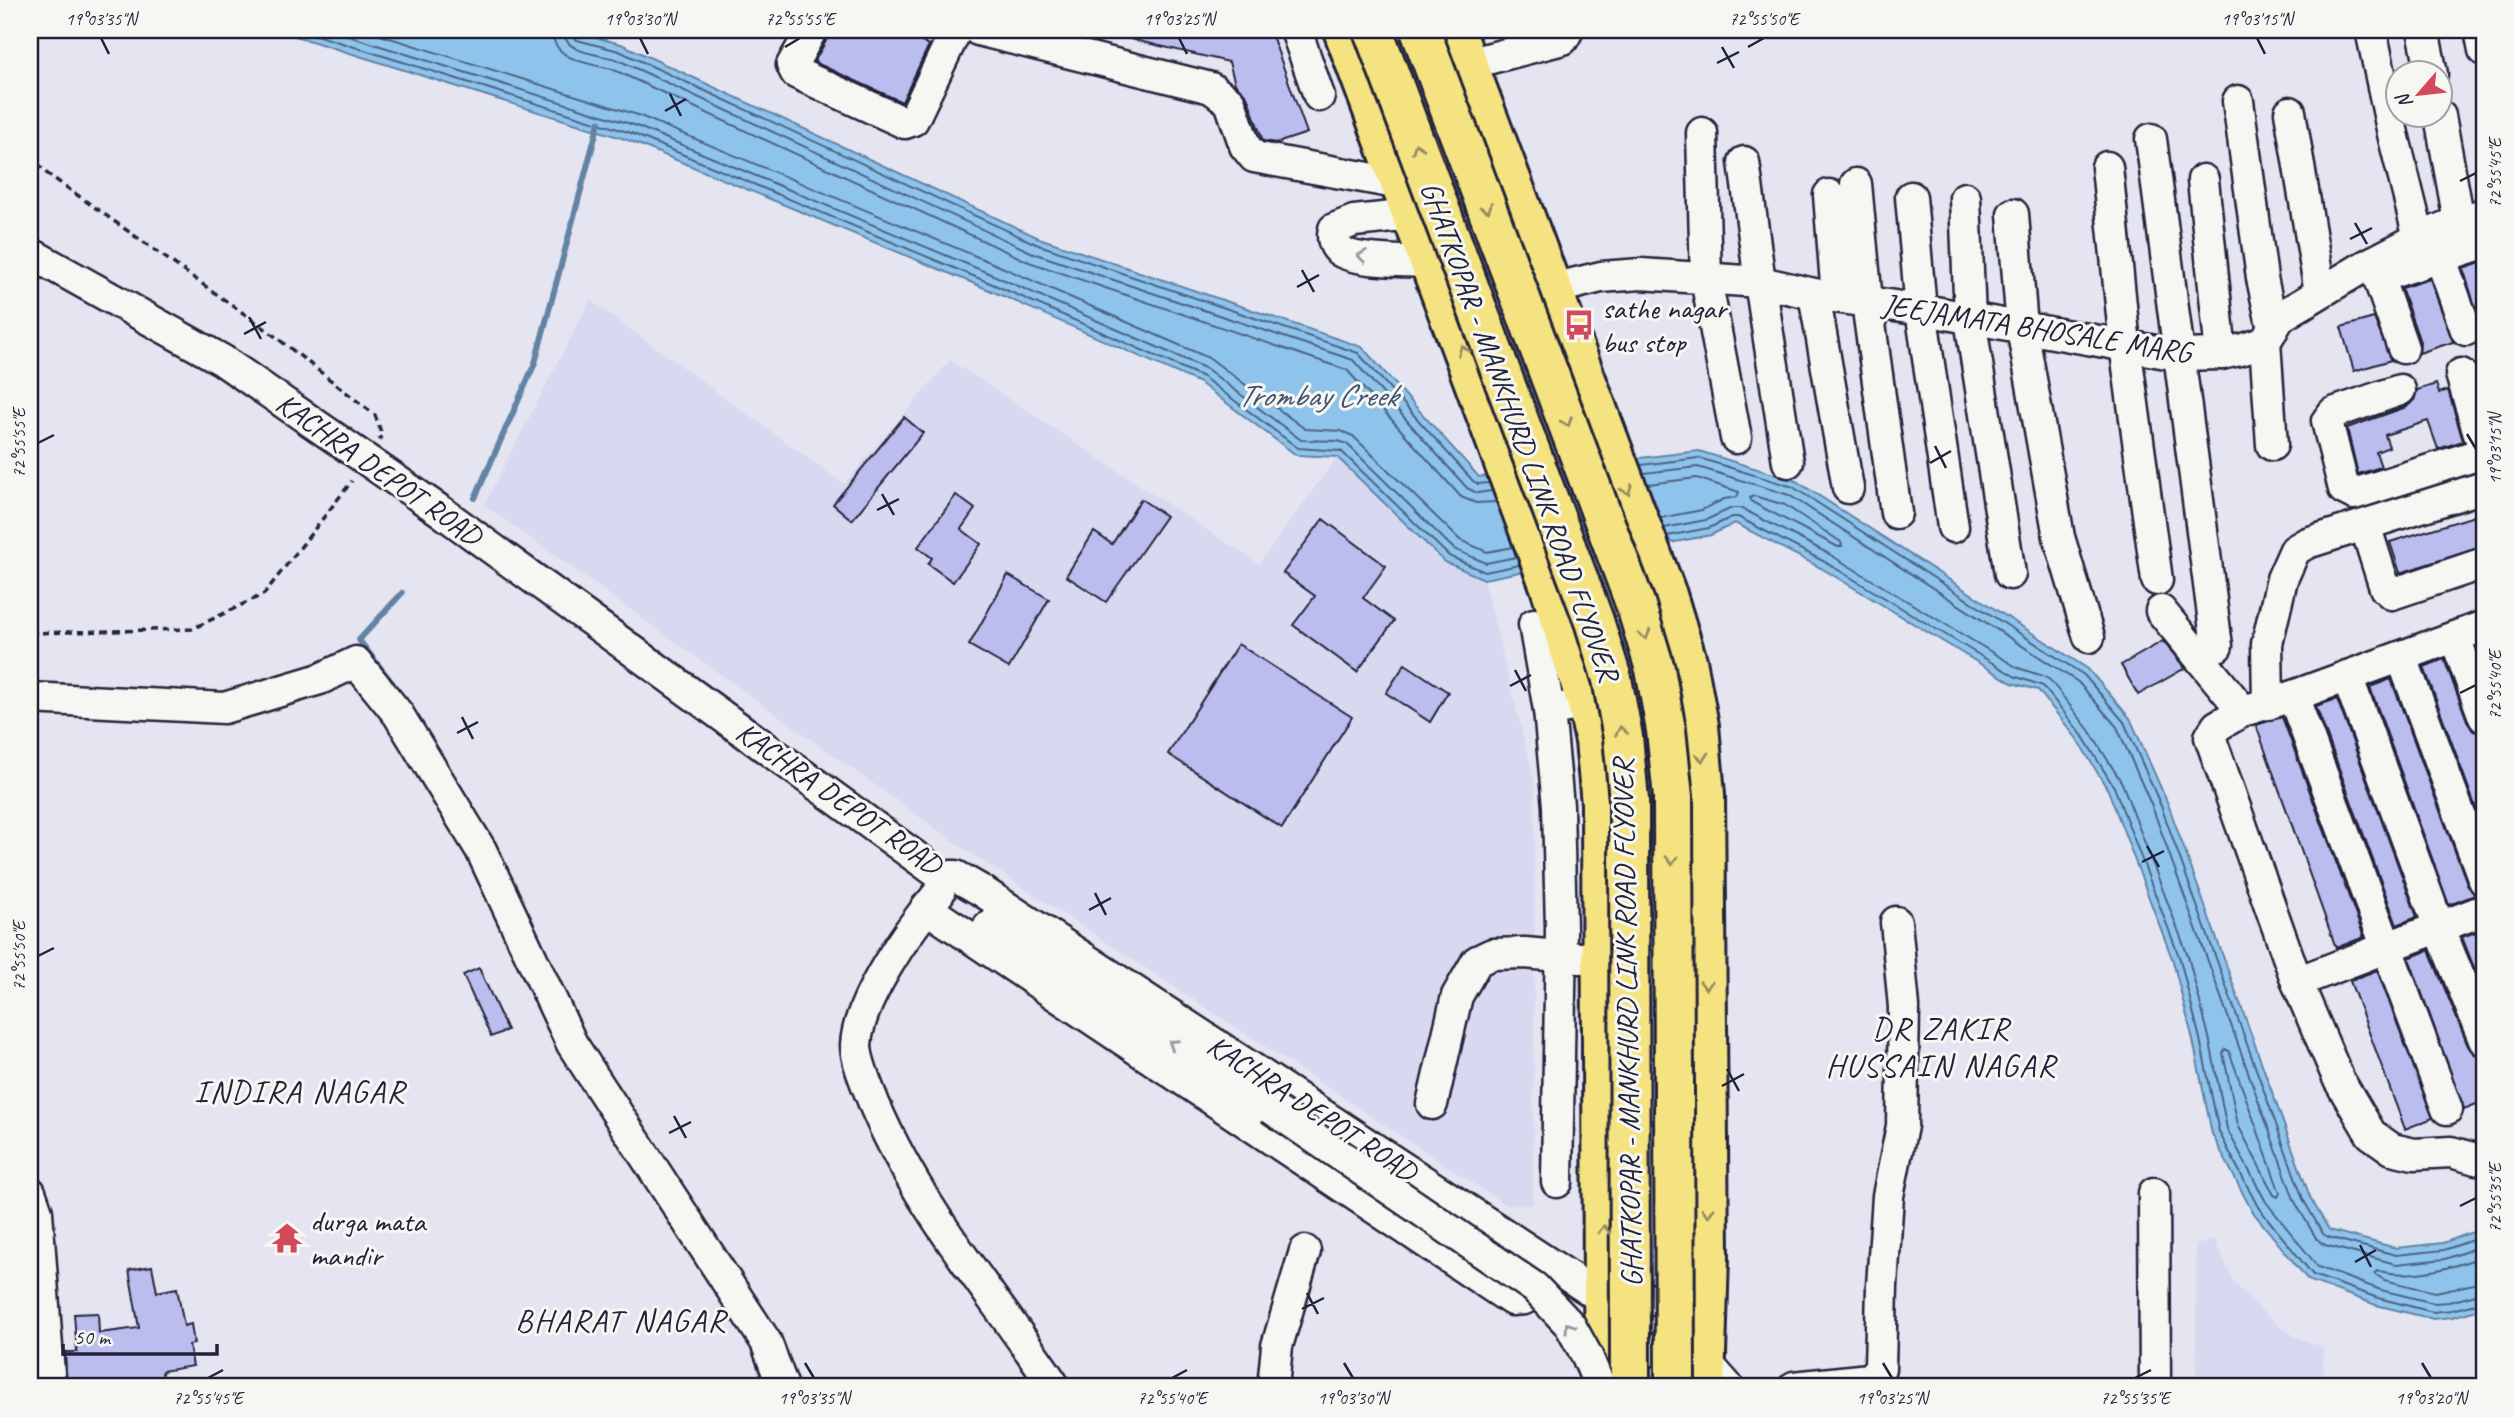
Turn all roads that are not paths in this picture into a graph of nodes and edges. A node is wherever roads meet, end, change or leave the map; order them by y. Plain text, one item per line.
1 (956, 30) edge
2 (978, 30) edge
3 (1296, 30) edge
4 (1420, 30) edge
5 (1568, 30) edge
6 (2371, 30) edge
7 (2423, 30) edge
8 (2480, 30) edge
9 (810, 33) dead end
10 (1355, 35) edge
11 (1462, 47) edge
12 (2484, 50) edge
13 (2429, 60) edge
14 (1300, 63) junction
15 (1319, 96) dead end
16 (2238, 101) dead end
17 (2290, 112) dead end
18 (2444, 130) edge
19 (1702, 133) dead end
20 (2151, 139) dead end
21 (1744, 162) dead end
22 (2107, 167) dead end
23 (2203, 180) dead end
24 (1856, 184) dead end
25 (1829, 195) dead end
26 (1911, 197) dead end
27 (1965, 198) dead end
28 (1407, 199) junction
29 (2013, 214) dead end
30 (2472, 217) edge
31 (2431, 242) junction
32 (2484, 243) edge
33 (30, 253) edge
34 (1430, 262) junction
35 (2376, 269) junction
36 (1706, 279) junction
37 (1760, 282) junction
38 (1552, 289) junction
39 (2320, 292) junction
40 (1825, 296) junction
41 (1867, 302) junction
42 (1921, 310) junction
43 (1970, 318) junction
44 (2022, 328) junction
45 (2466, 330) dead end
46 (2269, 335) junction
47 (2125, 345) junction
48 (2403, 348) dead end
49 (2221, 354) junction
50 (2178, 355) junction
51 (2461, 374) dead end
52 (2400, 390) dead end
53 (1736, 438) dead end
54 (2272, 445) dead end
55 (1788, 462) dead end
56 (2415, 476) junction
57 (2484, 487) edge
58 (1848, 488) dead end
59 (2424, 506) junction
60 (1896, 513) dead end
61 (2365, 525) junction
62 (1953, 527) dead end
63 (2484, 563) edge
64 (2010, 574) dead end
65 (2157, 580) dead end
66 (2161, 611) dead end
67 (1534, 624) dead end
68 (2484, 626) edge
69 (2089, 637) dead end
70 (2457, 643) dead end
71 (2217, 646) dead end
72 (2405, 666) dead end
73 (2347, 676) junction
74 (30, 698) edge
75 (1587, 704) junction
76 (2268, 704) junction
77 (1549, 710) junction
78 (2484, 718) edge
79 (1601, 813) junction
80 (1559, 814) junction
81 (2484, 880) edge
82 (936, 892) junction
83 (2484, 910) edge
84 (1896, 922) dead end
85 (2439, 927) junction
86 (2386, 947) junction
87 (1560, 956) junction
88 (1601, 959) junction
89 (2297, 982) junction
90 (2484, 1040) edge
91 (1432, 1104) dead end
92 (2447, 1109) dead end
93 (2484, 1158) edge
94 (1557, 1182) dead end
95 (30, 1192) edge
96 (2154, 1193) dead end
97 (1306, 1251) dead end
98 (1552, 1264) junction
99 (1603, 1299) junction
100 (1708, 1300) junction
101 (1606, 1339) junction
102 (1713, 1379) edge
103 (50, 1387) edge
104 (783, 1387) edge
105 (1055, 1387) edge
106 (1273, 1387) edge
107 (1600, 1387) edge
108 (1606, 1387) edge
109 (1630, 1387) edge
110 (1675, 1387) edge
111 (1794, 1387) edge
112 (2155, 1387) edge

1 - 9 street
2 - 28 street
3 - 14 street
4 -> 110 highway, GHATKOPAR - MANKHURD LINK ROAD FLYOVER, bridge
5 - 11 street
6 - 31 street
7 - 13 street
8 - 12 street
10 - 14 street
10 - 28 highway
109 -> 10 highway, GHATKOPAR - MANKHURD LINK ROAD FLYOVER, bridge
11 - 38 highway
14 - 15 street
16 - 46 street
17 - 39 street
18 - 30 street
19 - 36 street
20 - 50 street
21 - 37 street
22 - 47 street
23 - 49 street
24 - 41 street
25 - 40 street
26 - 42 street
27 - 43 street
28 - 34 highway
34 -> 28 street
29 - 44 street
30 - 31 street, JEEJAMATA BHOSALE MARG
31 - 32 street
31 - 35 street, JEEJAMATA BHOSALE MARG
31 - 45 street
33 - 82 street, KACHRA DEPOT ROAD
75 -> 34 highway
35 - 39 street, JEEJAMATA BHOSALE MARG
35 - 48 street
36 - 37 street, JEEJAMATA BHOSALE MARG
36 - 38 street, JEEJAMATA BHOSALE MARG
36 - 53 street
37 - 40 street, JEEJAMATA BHOSALE MARG
37 - 55 street
38 -> 100 highway
39 - 46 street, JEEJAMATA BHOSALE MARG
40 - 41 street, JEEJAMATA BHOSALE MARG
40 - 58 street
41 - 42 street, JEEJAMATA BHOSALE MARG
41 - 60 street
42 - 43 street, JEEJAMATA BHOSALE MARG
42 - 62 street
43 - 44 street, JEEJAMATA BHOSALE MARG
43 - 64 street
44 - 47 street, JEEJAMATA BHOSALE MARG
44 - 69 street
46 - 49 street, JEEJAMATA BHOSALE MARG
46 - 54 street
47 - 50 street, JEEJAMATA BHOSALE MARG
47 - 65 street
49 - 50 street, JEEJAMATA BHOSALE MARG
50 - 71 street
51 - 56 street
52 - 56 street
56 - 59 street
57 - 59 street
59 - 61 street
61 - 63 street
61 - 76 street
66 - 76 street
67 - 77 street
68 - 73 street
70 - 78 street
72 - 81 street
73 - 76 street
73 - 85 street
74 - 104 street
75 - 77 street
75 - 79 highway
76 - 86 street
76 - 89 street
77 - 80 street
79 - 80 street
79 - 88 highway
80 - 87 street
82 - 98 street, KACHRA DEPOT ROAD
82 - 98 street
82 - 105 street
107 -> 82 street, bridge
83 - 85 street
84 - 111 street
85 - 86 street
85 - 90 street
86 - 89 street
86 - 92 street
87 - 88 street
87 - 91 street
87 - 94 street
99 -> 88 highway
89 - 93 street
95 - 103 street
96 - 112 street
97 - 106 street
98 - 99 street, KACHRA DEPOT ROAD
99 - 100 street
99 - 101 highway
100 - 102 highway
101 - 102 street
101 - 108 highway

